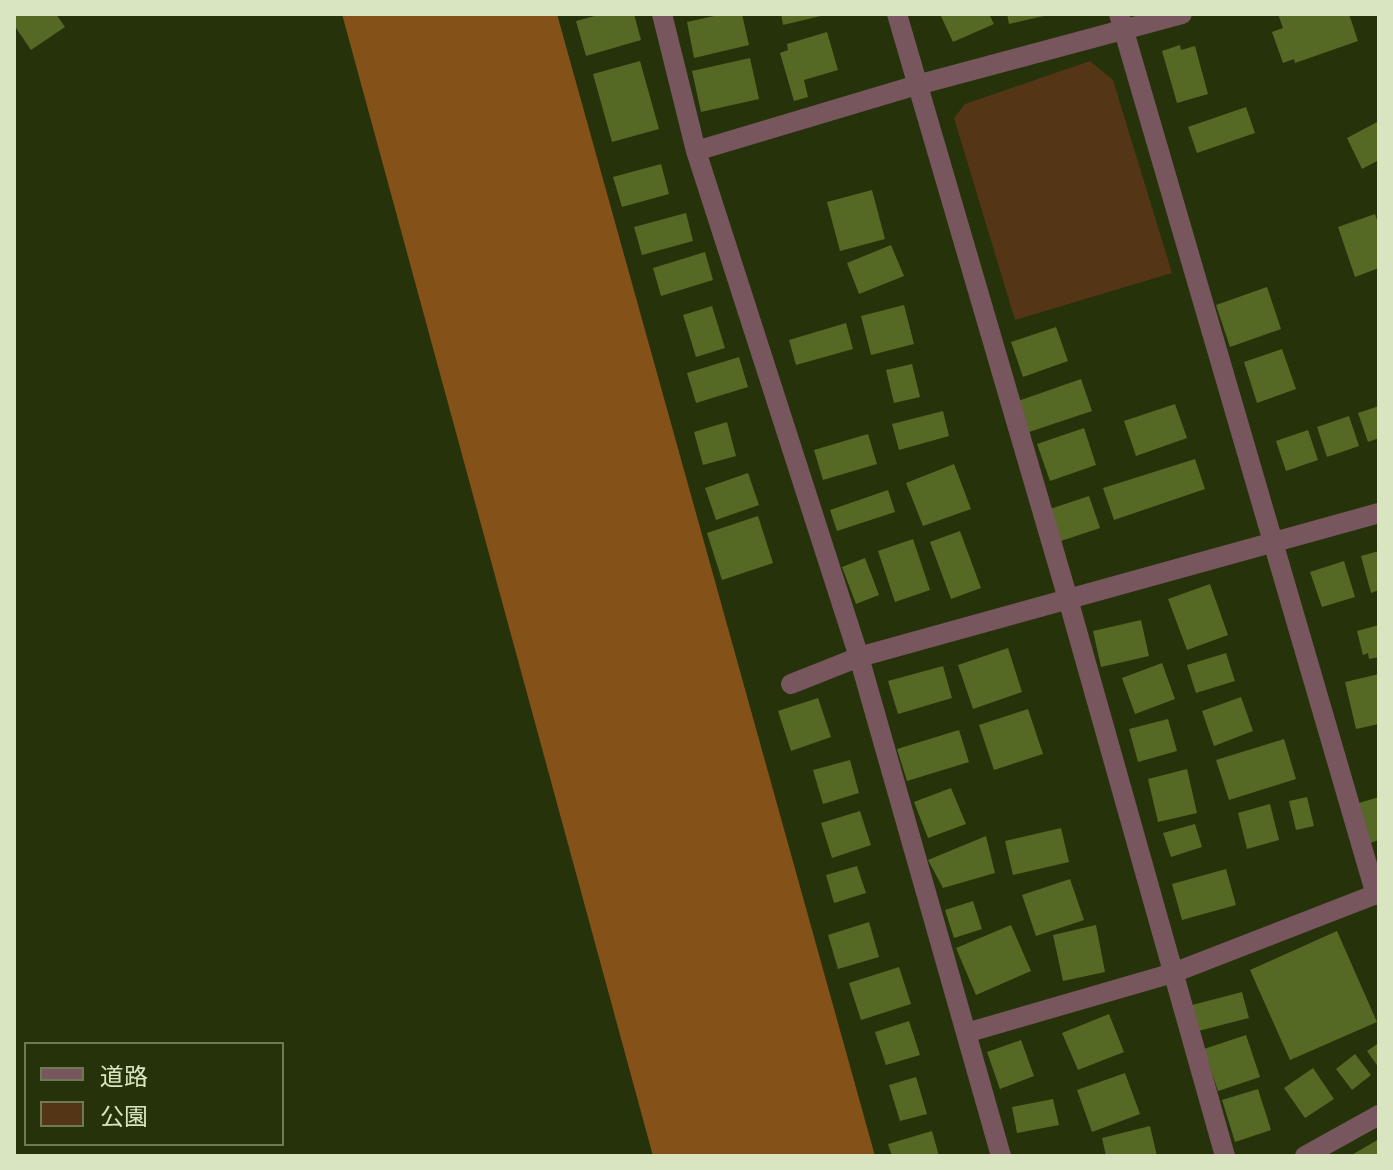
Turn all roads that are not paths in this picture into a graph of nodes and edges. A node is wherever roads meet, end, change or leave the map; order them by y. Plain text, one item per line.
1 (662, 14) edge
2 (897, 14) edge
3 (1182, 14) edge
4 (1121, 22) edge
5 (917, 85) junction
6 (696, 151) junction
7 (1379, 513) edge
8 (1274, 542) junction
9 (1068, 599) junction
10 (859, 657) junction
11 (791, 684) dead end
12 (1378, 894) edge
13 (1173, 973) junction
14 (966, 1033) junction
15 (1379, 1115) edge
16 (1001, 1156) edge
17 (1225, 1156) edge
18 (1305, 1156) edge

1 - 6 street
2 - 5 street
3 - 4 street
4 - 5 street
4 - 8 street
5 - 6 street
5 - 9 street
6 - 10 street
7 - 8 street
8 - 9 street
8 - 12 street
9 - 10 street
9 - 13 street
10 - 11 street
10 - 14 street
12 - 13 street
13 - 14 street
13 - 17 street
14 - 16 street
15 - 18 street

